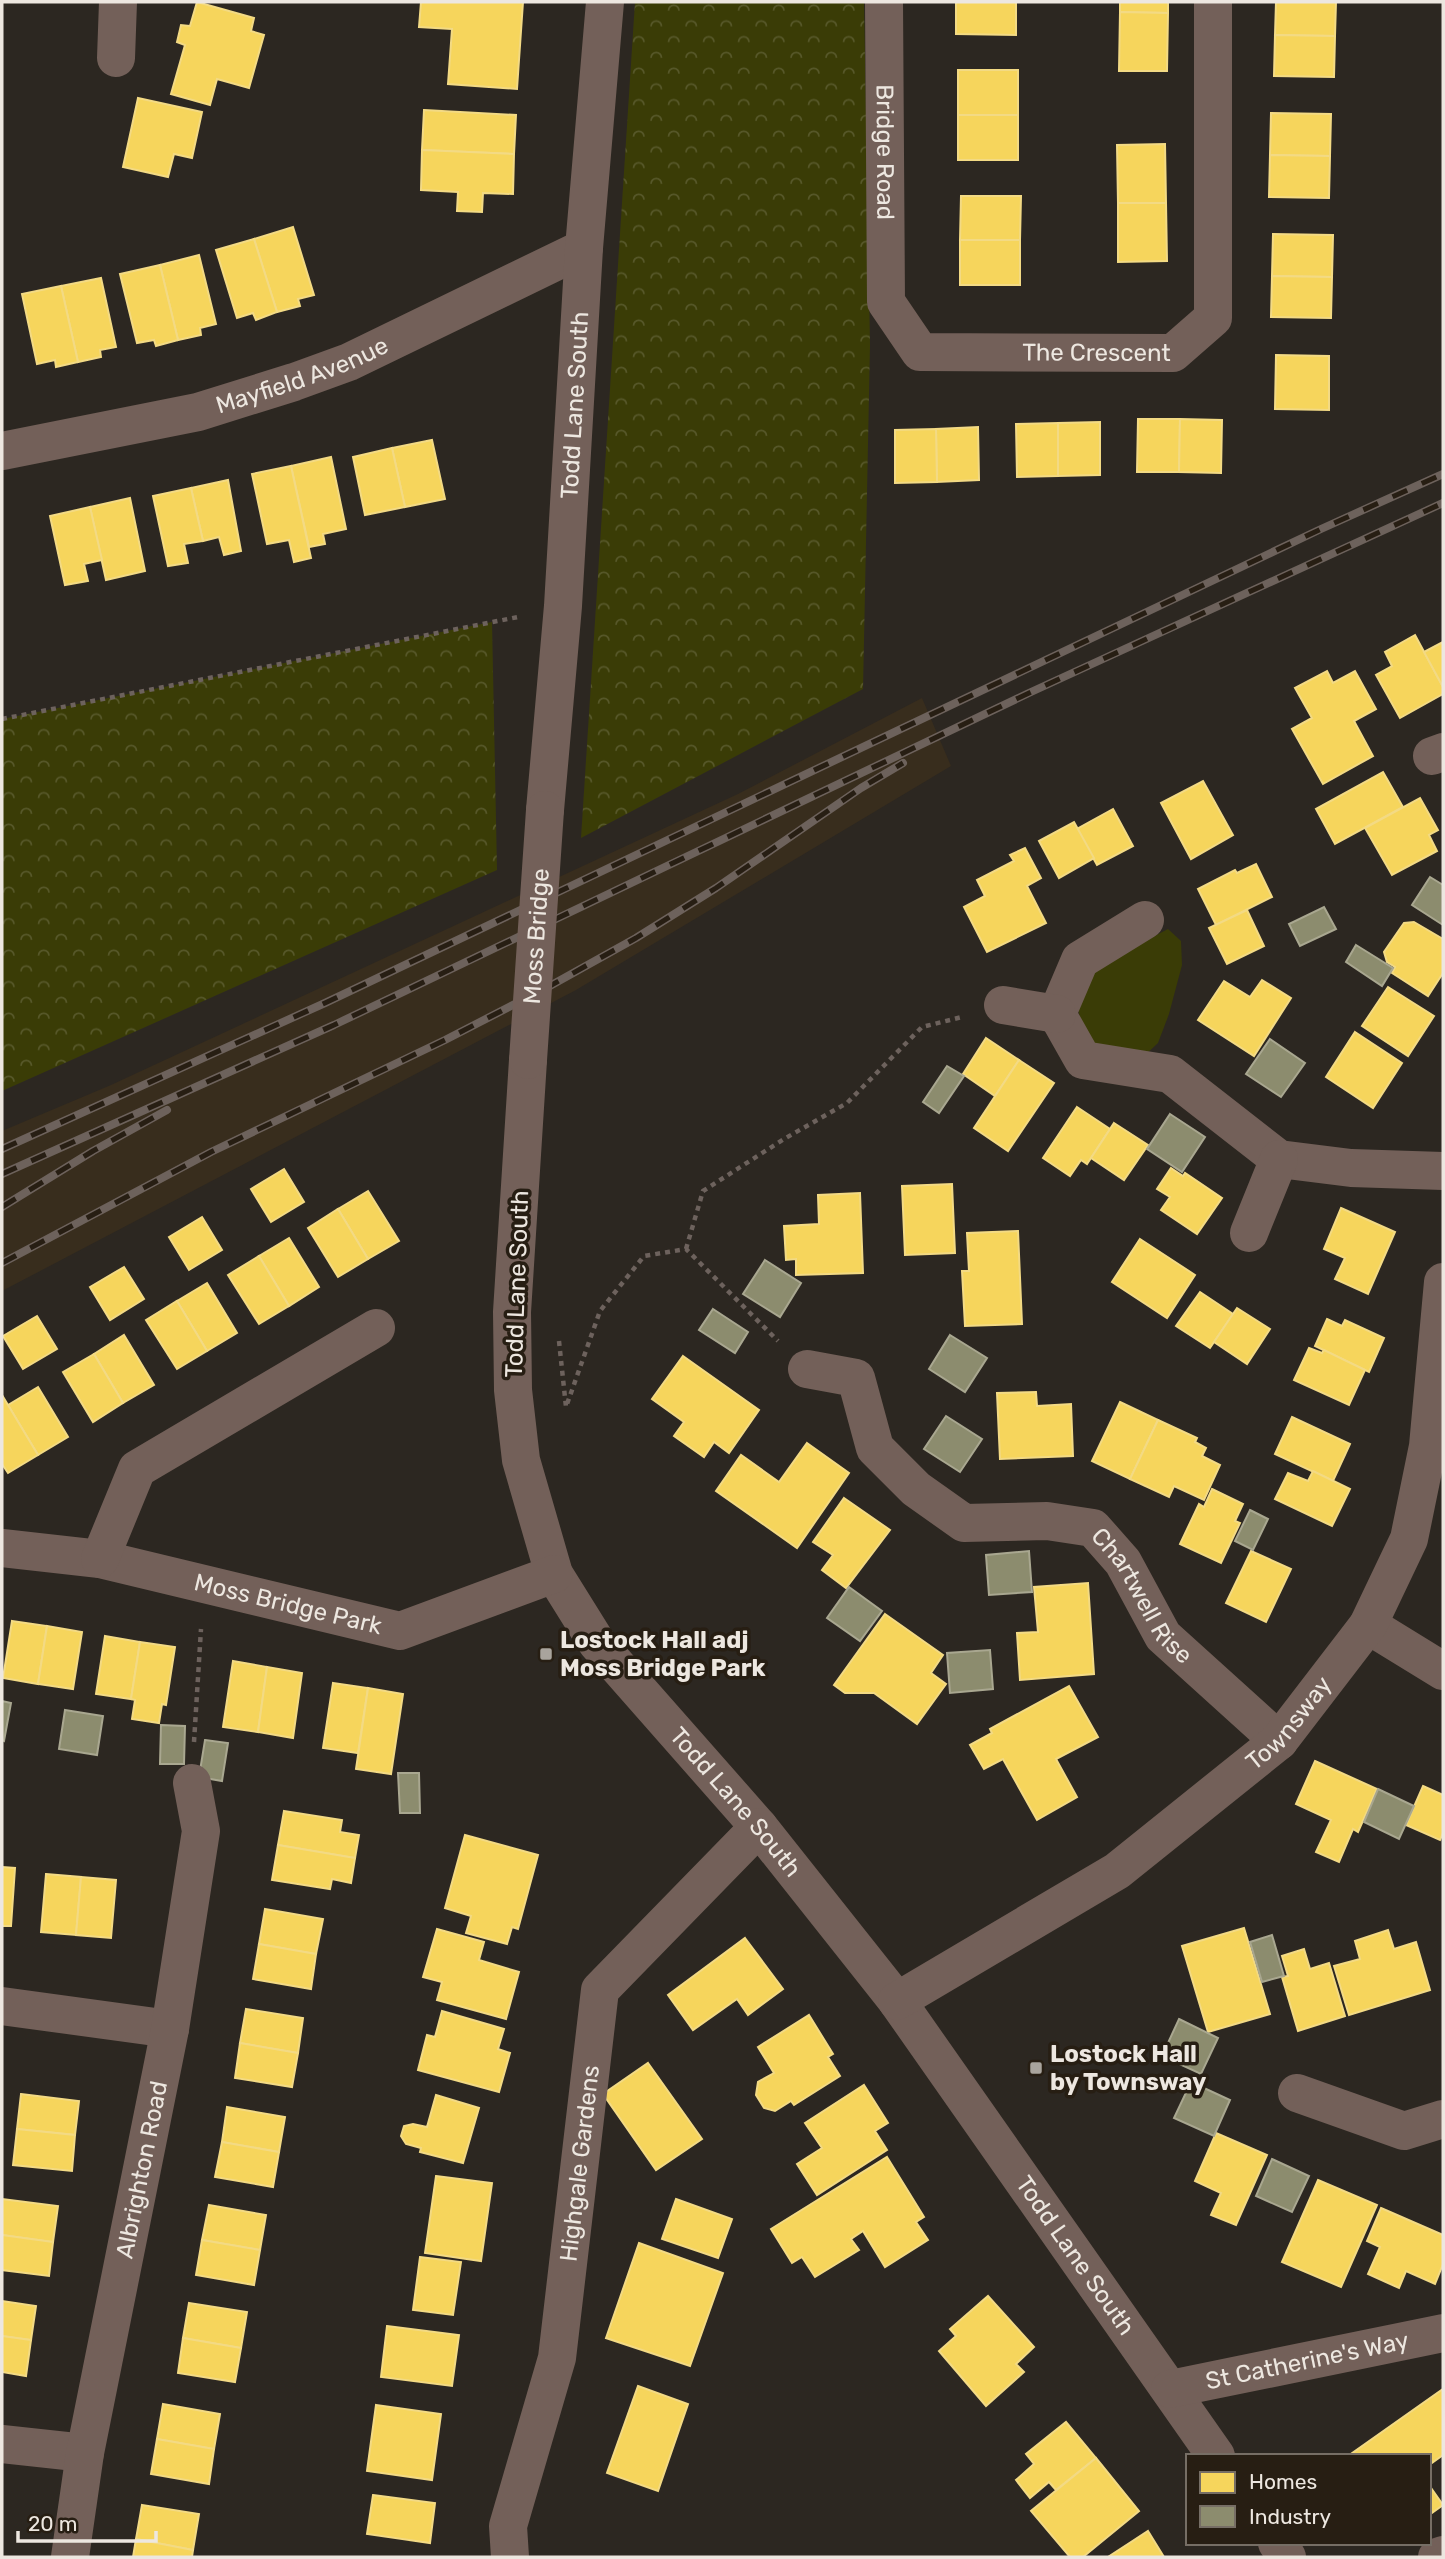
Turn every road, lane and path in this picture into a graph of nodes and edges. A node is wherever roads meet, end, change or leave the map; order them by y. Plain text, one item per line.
1 (118, 2) edge
2 (605, 2) edge
3 (884, 2) edge
4 (1213, 2) edge
5 (116, 58) dead end
6 (584, 248) junction
7 (886, 302) joint
8 (2, 451) edge
9 (492, 622) dead end
10 (2, 719) edge
11 (545, 810) joint
12 (1145, 920) dead end
13 (1003, 1005) joint
14 (1057, 1014) junction
15 (528, 1060) joint
16 (1279, 1158) junction
17 (1443, 1171) edge
18 (1249, 1233) dead end
19 (686, 1250) junction
20 (1443, 1282) edge
21 (512, 1312) junction
22 (376, 1328) dead end
23 (807, 1369) joint
24 (2, 1548) edge
25 (100, 1559) junction
26 (554, 1574) junction
27 (203, 1586) junction
28 (1368, 1625) junction
29 (1443, 1671) edge
30 (1279, 1741) junction
31 (192, 1783) joint
32 (759, 1827) junction
33 (897, 2001) junction
34 (2, 2006) edge
35 (170, 2029) junction
36 (1297, 2093) dead end
37 (1443, 2119) edge
38 (1443, 2333) edge
39 (1170, 2389) junction
40 (2, 2444) edge
41 (85, 2453) junction
42 (1215, 2454) edge
43 (1443, 2555) edge
44 (71, 2557) edge
45 (510, 2557) edge
46 (1437, 2557) edge

1 - 5 street
2 - 6 street, Todd Lane South
3 - 7 street, Bridge Road
4 - 7 street, The Crescent
6 - 8 street, Mayfield Avenue
6 - 11 street, Todd Lane South
9 - 10 path
11 - 15 street, Moss Bridge, bridge
12 - 14 street
13 - 14 street
13 - 19 path
14 - 16 street
15 - 21 street, Todd Lane South
16 - 17 street
16 - 18 street
19 - 21 path
19 - 23 path
20 - 28 street, Townsway
21 - 26 street, Todd Lane South
22 - 25 street
23 - 30 street, Chartwell Rise
24 - 25 street, Moss Bridge Park
25 - 27 street, Moss Bridge Park
26 - 27 street, Moss Bridge Park
26 - 32 street, Todd Lane South
27 - 31 path
28 - 29 street
28 - 30 street, Townsway
30 - 33 street, Townsway
31 - 35 street, Albrighton Road
32 - 33 street, Todd Lane South
32 - 45 street, Highgale Gardens
33 - 39 street, Todd Lane South
34 - 35 street
35 - 41 street, Albrighton Road
36 - 37 street
38 - 39 street, St Catherine's Way
39 - 42 street, Todd Lane South
40 - 41 street
41 - 44 street, Albrighton Road
43 - 46 street

